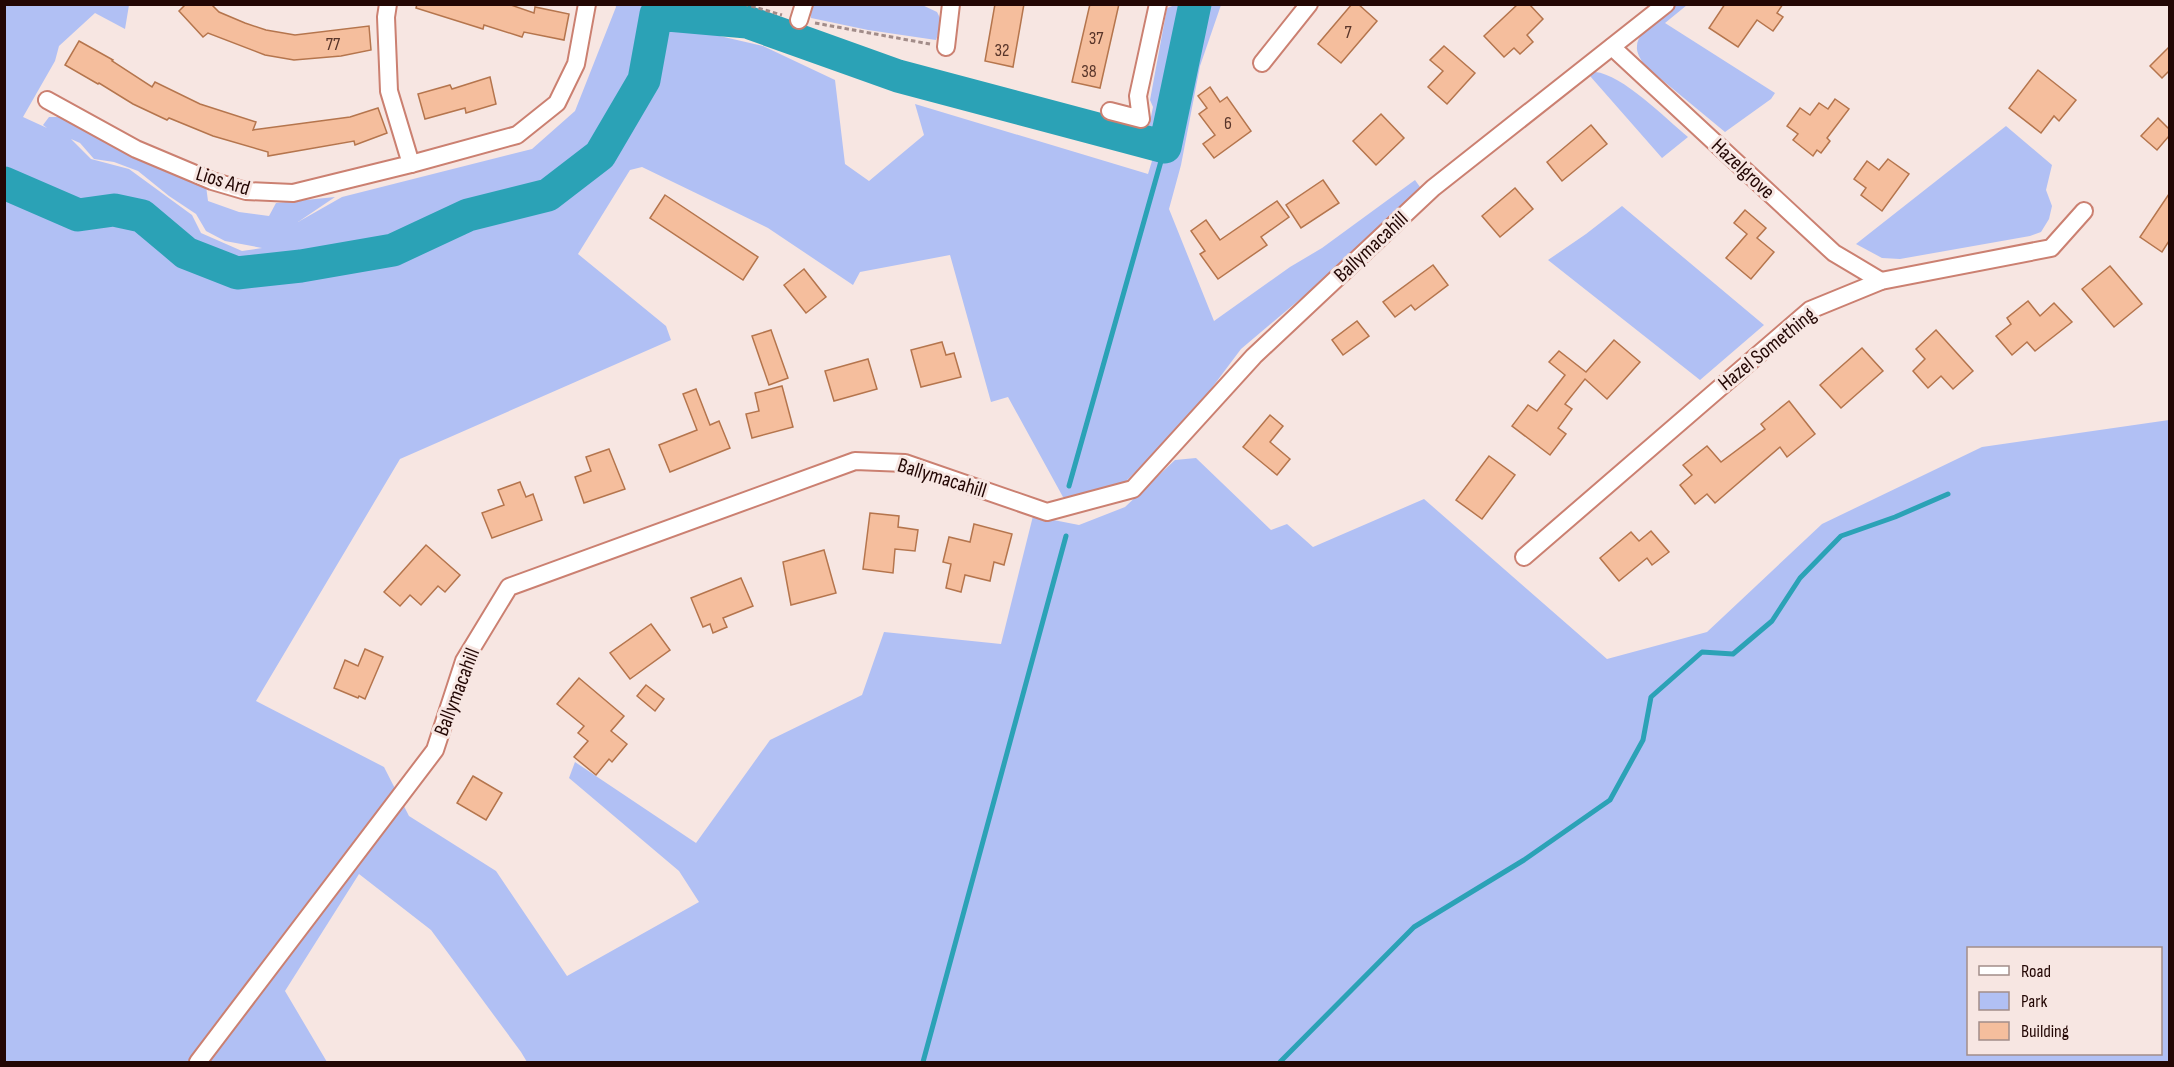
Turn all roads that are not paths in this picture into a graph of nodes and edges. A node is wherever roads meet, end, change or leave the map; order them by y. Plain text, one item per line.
1 (388, 4) edge
2 (587, 4) edge
3 (1158, 4) edge
4 (1309, 4) edge
5 (1666, 4) edge
6 (945, 6) edge
7 (946, 47) road end
8 (1612, 47) junction
9 (1262, 63) dead end
10 (47, 100) dead end
11 (1110, 111) dead end
12 (411, 164) junction
13 (2084, 211) dead end
14 (1881, 281) junction
15 (1524, 558) dead end
16 (198, 1062) edge

1 - 12 street
2 - 12 street, Lios Ard
3 - 11 street
4 - 9 street
5 - 8 street, Ballymacahill
6 - 7 street
8 - 14 street, Hazelgrove
8 - 16 street, Ballymacahill
10 - 12 street, Lios Ard
13 - 14 street, Hazel Something
14 - 15 street, Hazel Something

